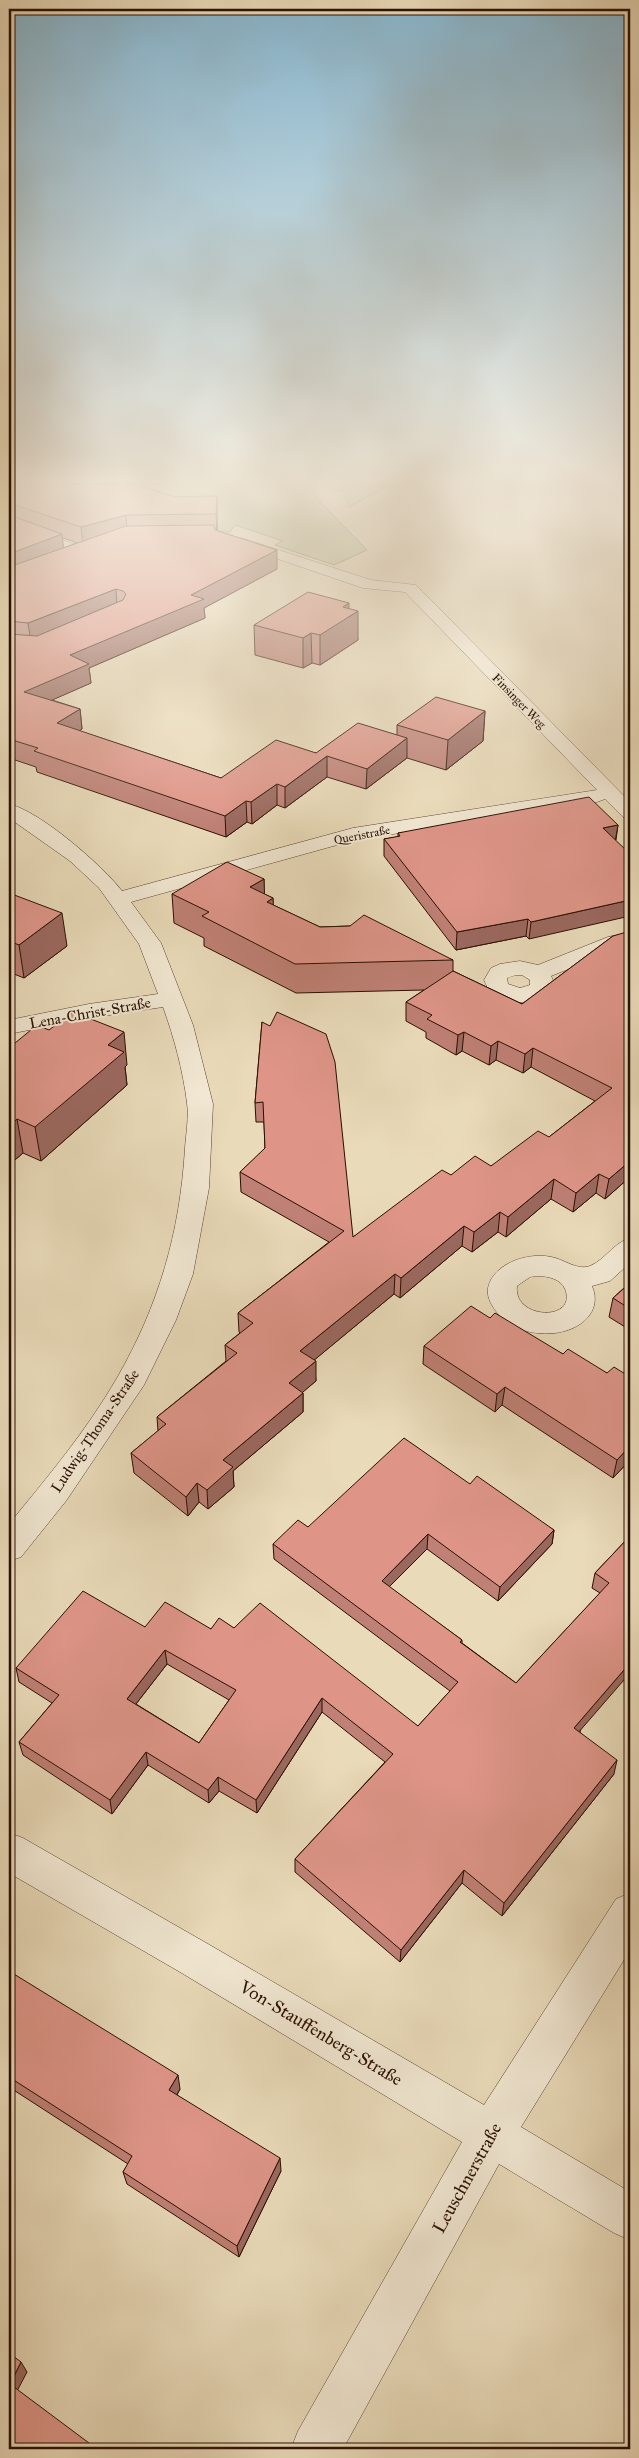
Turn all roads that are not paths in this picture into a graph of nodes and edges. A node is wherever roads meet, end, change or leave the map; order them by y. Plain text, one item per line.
1 (420, 599) edge
2 (611, 794) junction
3 (9, 810) edge
4 (630, 813) edge
5 (118, 899) junction
6 (630, 940) edge
7 (536, 973) dead end
8 (172, 999) junction
9 (9, 1027) edge
10 (630, 1248) edge
11 (575, 1279) dead end
12 (9, 1547) edge
13 (9, 1852) edge
14 (630, 1914) edge
15 (491, 2134) junction
16 (630, 2217) edge
17 (316, 2449) edge

1 - 2 street, Finsinger Weg
2 - 4 street, Finsinger Weg
2 - 5 street, Queristraße
3 - 5 street, Ludwig-Thoma-Straße
5 - 8 street, Ludwig-Thoma-Straße
6 - 7 street
8 - 9 street, Lena-Christ-Straße
8 - 12 street, Ludwig-Thoma-Straße
10 - 11 street
13 - 15 street, Von-Stauffenberg-Straße
14 - 15 street, Leuschnerstraße
15 - 16 street, Von-Stauffenberg-Straße
15 - 17 street, Leuschnerstraße

